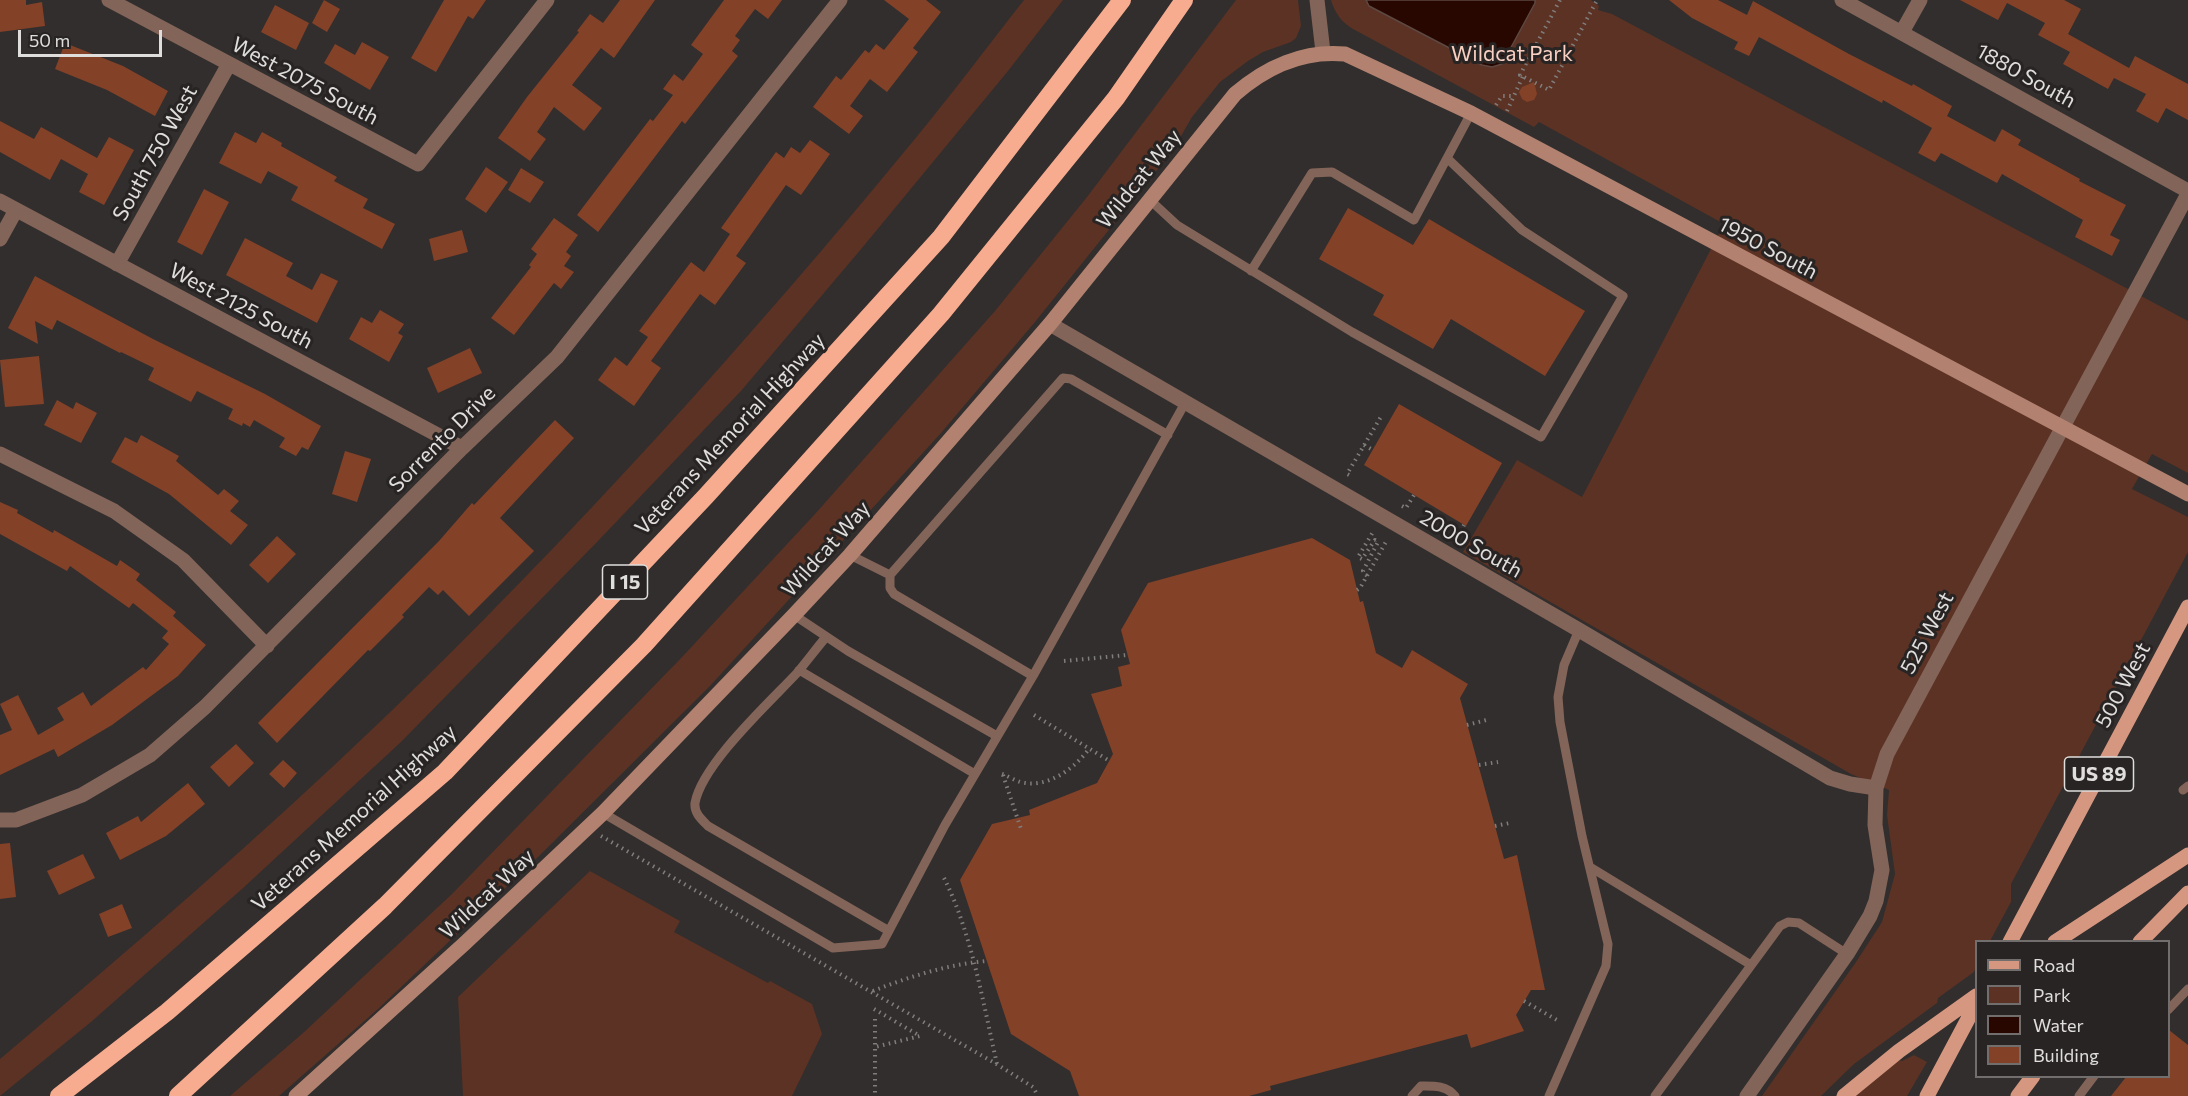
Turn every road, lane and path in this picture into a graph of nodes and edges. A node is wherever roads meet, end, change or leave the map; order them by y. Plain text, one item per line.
1 (109, 0) edge
2 (547, 0) edge
3 (840, 0) edge
4 (1122, 0) edge
5 (1184, 0) edge
6 (1317, 0) edge
7 (1560, 0) edge
8 (1842, 0) edge
9 (1920, 0) edge
10 (1596, 2) dead end
11 (1902, 32) junction
12 (1323, 52) junction
13 (229, 64) junction
14 (1523, 76) junction
15 (1512, 96) junction
16 (1496, 105) dead end
17 (1507, 111) dead end
18 (1472, 113) junction
19 (1447, 158) junction
20 (2188, 192) edge
21 (1150, 200) junction
22 (0, 201) edge
23 (15, 210) junction
24 (0, 239) edge
25 (117, 264) junction
26 (1251, 271) junction
27 (1050, 324) junction
28 (1185, 404) junction
29 (1382, 415) dead end
30 (2061, 428) junction
31 (1168, 435) junction
32 (1364, 445) junction
33 (462, 448) junction
34 (1373, 450) dead end
35 (0, 454) edge
36 (1356, 480) dead end
37 (2188, 494) edge
38 (1414, 495) dead end
39 (1396, 503) dead end
40 (1406, 508) junction
41 (1416, 514) dead end
42 (1401, 516) dead end
43 (1464, 525) dead end
44 (1373, 532) dead end
45 (1446, 532) dead end
46 (1387, 540) dead end
47 (850, 555) junction
48 (890, 575) junction
49 (1367, 576) junction
50 (1357, 590) dead end
51 (2188, 607) edge
52 (794, 615) junction
53 (1579, 630) junction
54 (826, 637) junction
55 (267, 646) junction
56 (1127, 655) dead end
57 (1064, 661) dead end
58 (799, 670) junction
59 (1032, 676) junction
60 (1034, 715) dead end
61 (1490, 719) dead end
62 (1467, 725) dead end
63 (997, 736) junction
64 (1089, 749) junction
65 (1108, 760) dead end
66 (1498, 762) dead end
67 (1479, 765) dead end
68 (975, 774) junction
69 (1876, 788) junction
70 (603, 813) junction
71 (0, 820) edge
72 (1510, 823) dead end
73 (1495, 826) dead end
74 (588, 828) junction
75 (1022, 829) dead end
76 (2188, 855) edge
77 (1590, 867) junction
78 (944, 878) dead end
79 (2188, 893) edge
80 (888, 931) junction
81 (2011, 940) edge
82 (2058, 940) edge
83 (2142, 940) edge
84 (1847, 954) junction
85 (987, 961) dead end
86 (973, 962) junction
87 (1751, 965) junction
88 (2188, 989) edge
89 (873, 991) junction
90 (1975, 997) edge
91 (1524, 1001) dead end
92 (1975, 1008) edge
93 (874, 1009) dead end
94 (2170, 1009) edge
95 (875, 1019) dead end
96 (1557, 1020) dead end
97 (875, 1047) junction
98 (998, 1065) junction
99 (2032, 1078) edge
100 (2093, 1078) edge
101 (59, 1096) edge
102 (178, 1096) edge
103 (296, 1096) edge
104 (875, 1096) edge
105 (1038, 1096) edge
106 (1412, 1096) edge
107 (1455, 1096) edge
108 (1549, 1096) edge
109 (1655, 1096) edge
110 (1747, 1096) edge
111 (1844, 1096) edge
112 (1927, 1096) edge
113 (2018, 1096) edge
114 (2079, 1096) edge

1 - 13 street, West 2075 South
2 - 13 street, West 2075 South
3 - 33 street, Sorrento Drive
4 - 101 highway, Veterans Memorial Highway / I 15
5 - 102 highway, I 15
6 - 12 street
7 - 14 path
8 - 11 street, 1880 South
9 - 11 street
10 - 14 path
11 - 20 street, 1880 South
12 - 18 street, 1950 South
12 - 21 street, Wildcat Way
13 - 25 street, South 750 West
14 - 15 path
15 - 16 path
15 - 17 path
18 - 19 lane
18 - 30 street, 1950 South
19 - 26 lane
19 - 26 lane
20 - 30 street, 525 West
21 - 26 lane
21 - 27 street, Wildcat Way
22 - 23 street, West 2125 South
23 - 24 street
23 - 25 street, West 2125 South
25 - 33 street, West 2125 South
27 - 28 street, 2000 South
27 - 47 street, Wildcat Way
28 - 31 lane
28 - 53 street, 2000 South
29 - 32 path
30 - 37 street, 1950 South
30 - 69 street, 525 West
31 - 48 lane
31 - 59 lane
32 - 34 path
32 - 36 path
33 - 55 street, Sorrento Drive
35 - 55 street
38 - 40 path
39 - 40 path
40 - 41 path
40 - 42 path
43 - 45 path
44 - 49 path
46 - 49 path
47 - 48 lane
47 - 52 street, Wildcat Way
48 - 59 lane
49 - 50 path
51 - 81 main road, 500 West / US 89
52 - 54 lane
52 - 70 street, Wildcat Way
53 - 69 street, 2000 South
53 - 77 lane
54 - 58 lane
54 - 63 lane
55 - 71 street, Sorrento Drive
56 - 57 path
58 - 68 lane
58 - 80 lane
59 - 63 lane
60 - 64 path
61 - 62 path
63 - 68 lane
64 - 65 path
64 - 75 path
66 - 67 path
68 - 80 lane
69 - 84 street, 525 West
70 - 74 street, Wildcat Way
70 - 80 lane
72 - 73 path
74 - 89 path
74 - 103 street, Wildcat Way
76 - 82 main road
77 - 87 lane
77 - 108 lane
78 - 86 path
79 - 83 main road
84 - 87 lane
84 - 110 street, 525 West
85 - 86 path
86 - 89 path
86 - 98 path
87 - 109 lane
88 - 94 lane
89 - 98 path
90 - 111 main road
91 - 96 path
92 - 112 main road
93 - 97 path
95 - 97 path
97 - 104 path
98 - 105 path
99 - 113 main road
100 - 114 lane
106 - 107 lane

